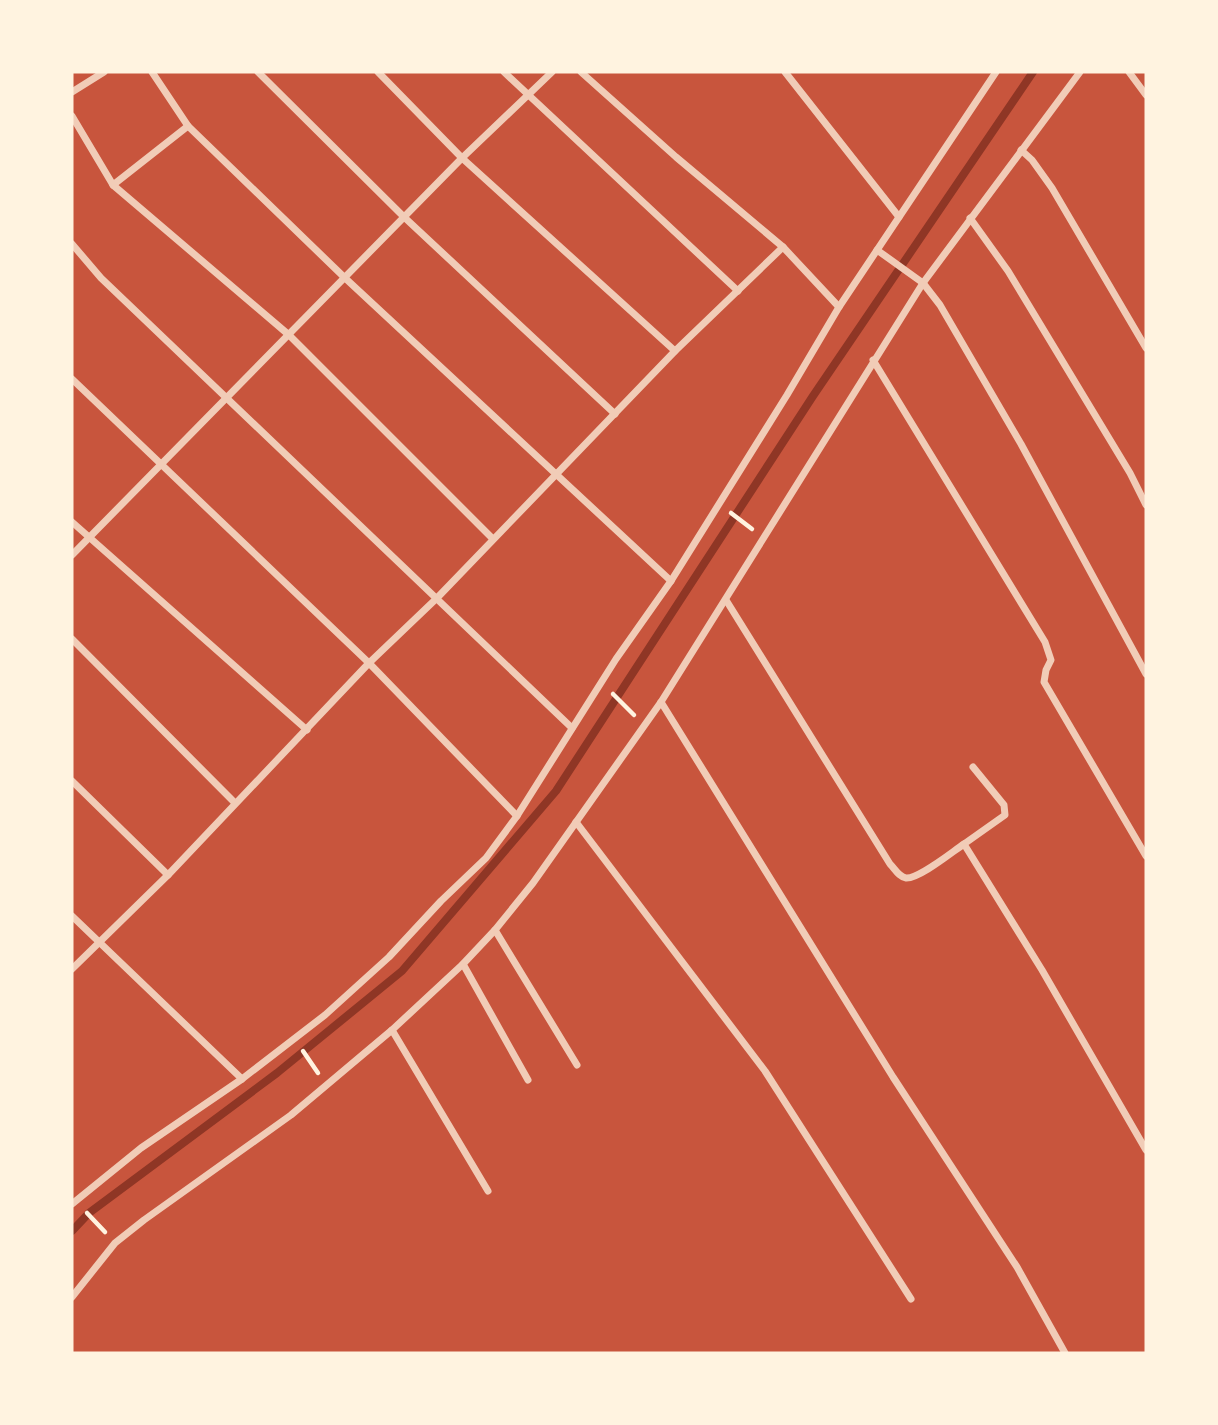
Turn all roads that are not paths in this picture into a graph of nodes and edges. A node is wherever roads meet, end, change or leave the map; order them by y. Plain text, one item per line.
1 (104, 72) edge
2 (152, 72) edge
3 (258, 72) edge
4 (378, 72) edge
5 (504, 72) edge
6 (552, 72) edge
7 (581, 72) edge
8 (785, 72) edge
9 (996, 72) edge
10 (1080, 72) edge
11 (1129, 72) edge
12 (72, 92) edge
13 (1146, 95) edge
14 (528, 96) junction
15 (72, 116) edge
16 (188, 126) junction
17 (1021, 150) junction
18 (462, 158) junction
19 (113, 185) junction
20 (404, 217) junction
21 (899, 217) junction
22 (970, 218) junction
23 (72, 244) edge
24 (783, 247) junction
25 (877, 250) junction
26 (345, 278) junction
27 (923, 283) junction
28 (738, 291) junction
29 (839, 307) junction
30 (289, 335) junction
31 (1146, 348) edge
32 (675, 352) junction
33 (873, 360) junction
34 (72, 379) edge
35 (226, 399) junction
36 (615, 414) junction
37 (162, 465) junction
38 (555, 476) junction
39 (1146, 505) edge
40 (72, 522) edge
41 (89, 538) junction
42 (493, 539) junction
43 (72, 555) edge
44 (671, 582) junction
45 (437, 598) junction
46 (726, 600) junction
47 (72, 639) edge
48 (369, 663) junction
49 (1146, 674) edge
50 (661, 702) junction
51 (572, 728) junction
52 (307, 730) junction
53 (973, 767) dead end
54 (72, 781) edge
55 (234, 803) junction
56 (517, 816) junction
57 (576, 822) junction
58 (964, 844) junction
59 (1146, 856) edge
60 (169, 875) junction
61 (72, 916) edge
62 (495, 930) junction
63 (99, 941) junction
64 (463, 964) junction
65 (72, 969) edge
66 (392, 1030) junction
67 (577, 1065) dead end
68 (242, 1079) junction
69 (528, 1080) dead end
70 (1146, 1150) edge
71 (488, 1191) dead end
72 (74, 1203) edge
73 (72, 1297) edge
74 (911, 1299) dead end
75 (1065, 1353) edge

1 - 12 street
2 - 16 street
3 - 20 street
4 - 18 street
5 - 14 street
6 - 14 street
7 - 24 street
8 - 21 street
9 - 21 street
10 - 17 street
11 - 13 street
14 - 18 street
14 - 28 street
15 - 19 street
16 - 19 street
16 - 26 street
17 - 22 street
17 - 31 street
18 - 20 street
18 - 32 street
19 - 30 street
20 - 26 street
20 - 36 street
21 - 25 street
22 - 27 street
22 - 39 street
23 - 35 street
24 - 28 street
24 - 29 street
25 - 27 street
25 - 29 street
26 - 30 street
26 - 38 street
27 - 33 street
27 - 49 street
28 - 32 street
29 - 44 street
30 - 35 street
30 - 42 street
32 - 36 street
33 - 46 street
33 - 59 street
34 - 37 street
35 - 37 street
35 - 45 street
36 - 38 street
37 - 41 street
37 - 48 street
38 - 42 street
38 - 44 street
40 - 41 street
41 - 43 street
41 - 52 street
42 - 45 street
44 - 51 street
45 - 48 street
45 - 51 street
46 - 50 street
46 - 58 street
47 - 55 street
48 - 52 street
48 - 56 street
50 - 57 street
50 - 75 street
51 - 56 street
52 - 55 street
53 - 58 street
54 - 60 street
55 - 60 street
56 - 68 street
57 - 62 street
57 - 74 street
58 - 70 street
60 - 63 street
61 - 63 street
62 - 64 street
62 - 67 street
63 - 65 street
63 - 68 street
64 - 66 street
64 - 69 street
66 - 71 street
66 - 73 street
68 - 72 street

